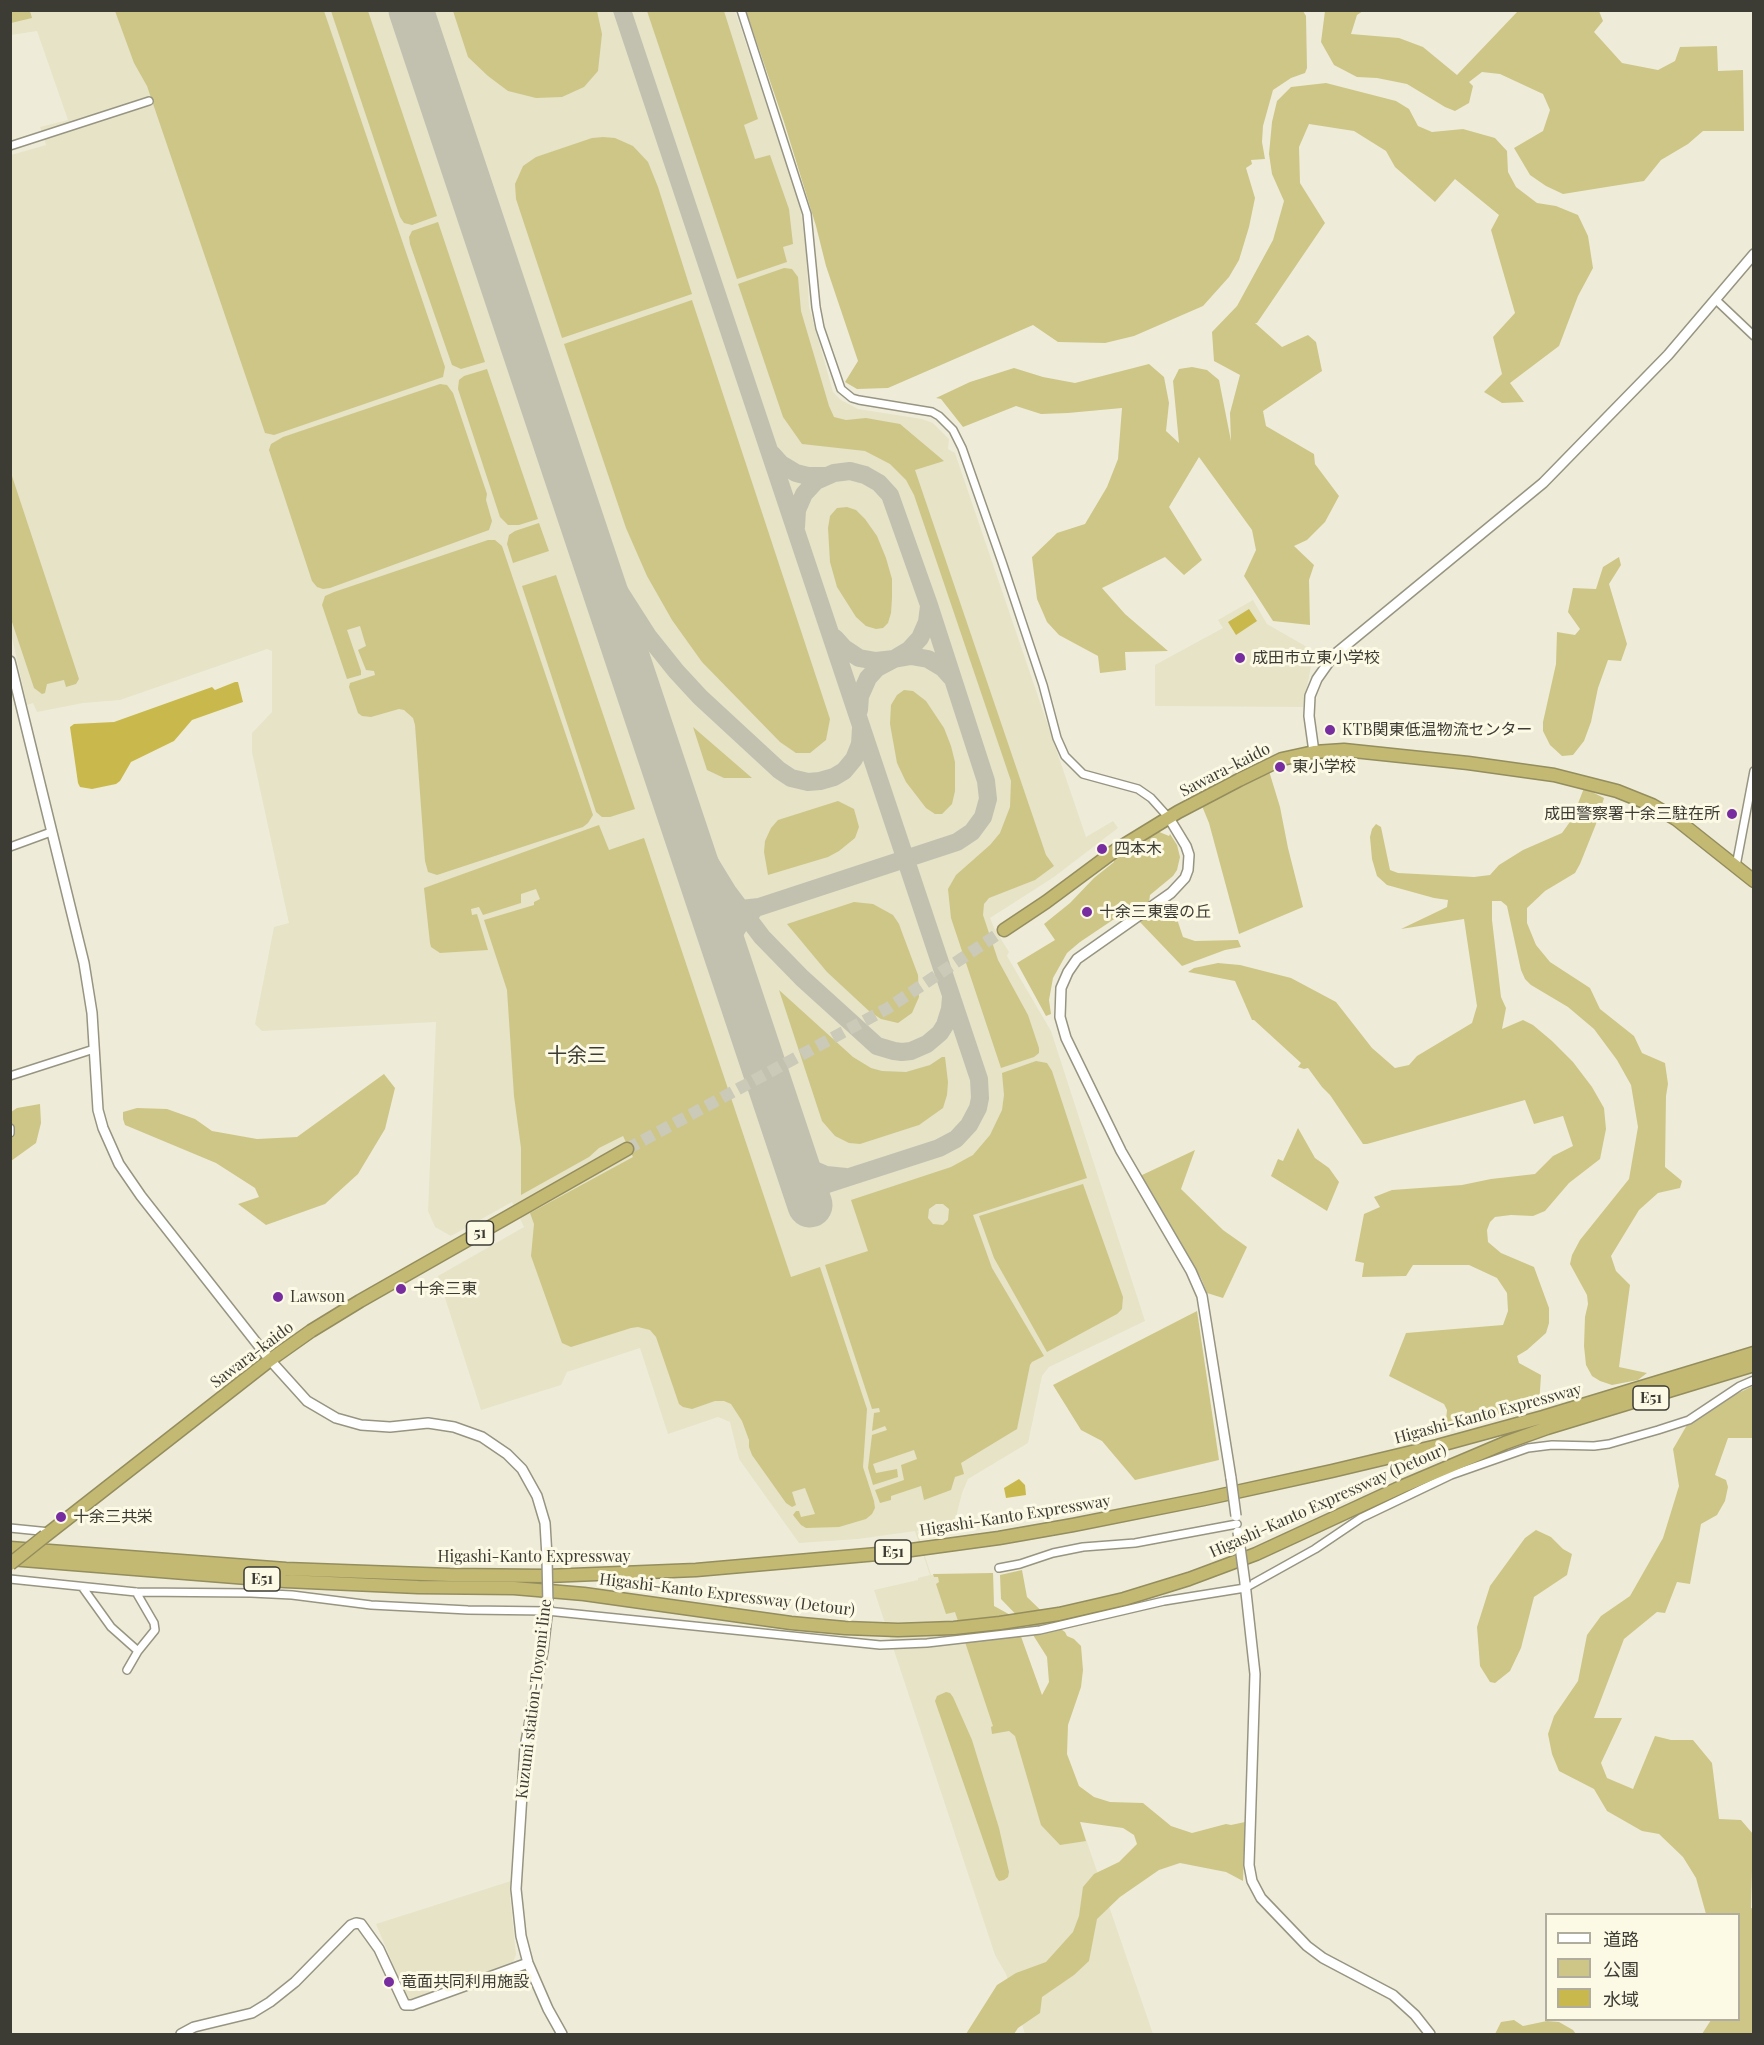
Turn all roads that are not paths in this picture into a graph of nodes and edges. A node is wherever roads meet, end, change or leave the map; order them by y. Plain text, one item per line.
1 (741, 10) edge
2 (149, 101) dead end
3 (10, 146) edge
4 (1754, 254) edge
5 (1715, 299) junction
6 (1754, 336) edge
7 (10, 661) edge
8 (1314, 752) junction
9 (1754, 771) edge
10 (1169, 818) junction
11 (51, 832) junction
12 (10, 847) edge
13 (1736, 866) junction
14 (1754, 881) edge
15 (1004, 930) tunnel mouth
16 (94, 1049) junction
17 (10, 1076) edge
18 (10, 1128) edge
19 (10, 1133) edge
20 (627, 1149) tunnel mouth
21 (1754, 1353) edge
22 (270, 1360) junction
23 (1754, 1365) edge
24 (1754, 1380) edge
25 (1547, 1428) joint
26 (1237, 1524) junction
27 (10, 1528) edge
28 (47, 1534) junction
29 (10, 1548) edge
30 (10, 1562) edge
31 (999, 1568) dead end
32 (10, 1579) edge
33 (1245, 1585) junction
34 (83, 1588) junction
35 (514, 1588) joint
36 (136, 1592) junction
37 (548, 1609) junction
38 (138, 1652) junction
39 (127, 1670) dead end
40 (528, 1963) junction
41 (182, 2034) edge
42 (562, 2034) edge
43 (1430, 2034) edge

1 - 10 street
2 - 3 street
4 - 5 street
5 - 6 street
5 - 8 street
7 - 11 street, Kuzumi station-Toyomi line
8 - 10 highway, Sawara-kaido
8 - 13 highway, Sawara-kaido
9 - 13 street
10 - 15 highway, Sawara-kaido
10 - 26 street, bridge
11 - 12 street
11 - 16 street, Kuzumi station-Toyomi line
13 - 14 highway, Sawara-kaido
16 - 17 street
16 - 22 street, Kuzumi station-Toyomi line
18 - 19 street
20 - 22 highway, Sawara-kaido / 51
21 - 29 highway, Higashi-Kanto Expressway / E51
22 - 28 highway, Sawara-kaido / 51
22 - 37 street, Kuzumi station-Toyomi line, bridge
23 - 25 highway, Higashi-Kanto Expressway / E51
24 - 33 street
25 - 35 highway, Higashi-Kanto Expressway (Detour) / E51
26 - 31 street
26 - 33 street, bridge
27 - 28 street
28 - 30 highway, Sawara-kaido / 51, bridge
30 - 35 highway, Higashi-Kanto Expressway / E51
32 - 34 street
33 - 37 street
33 - 43 street
34 - 36 street
34 - 38 street
36 - 37 street
36 - 38 street
37 - 40 street, Kuzumi station-Toyomi line
38 - 39 street
40 - 41 street
40 - 42 street, Kuzumi station-Toyomi line

